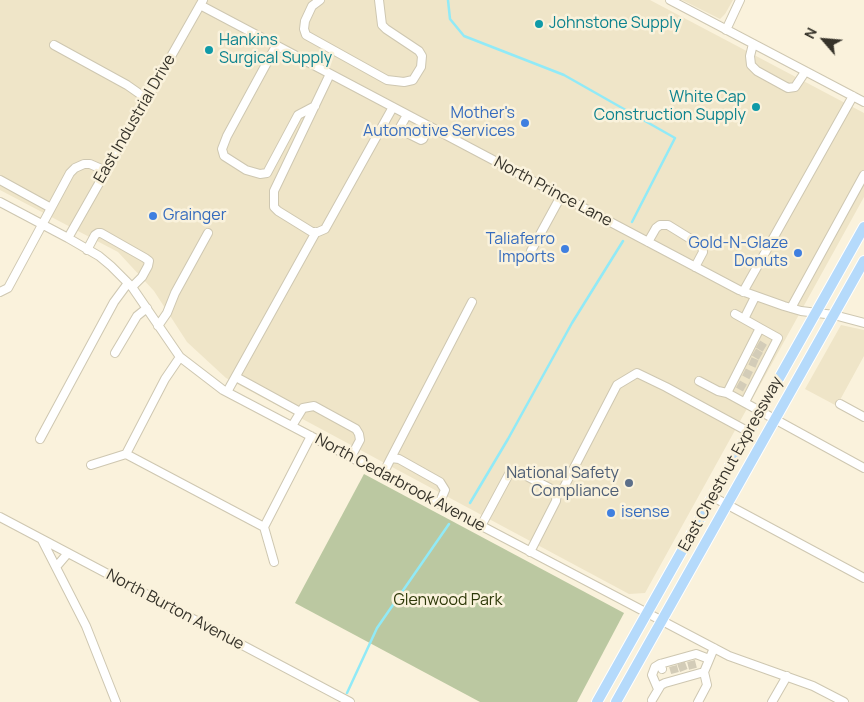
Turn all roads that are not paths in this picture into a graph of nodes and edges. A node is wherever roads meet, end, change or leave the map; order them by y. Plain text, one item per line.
1 (320, 0) edge
2 (379, 0) edge
3 (670, 0) edge
4 (740, 0) edge
5 (202, 3) edge
6 (726, 30) junction
7 (753, 44) junction
8 (54, 45) dead end
9 (276, 46) junction
10 (805, 72) junction
11 (330, 74) junction
12 (853, 96) junction
13 (147, 99) junction
14 (864, 102) edge
15 (315, 106) junction
16 (393, 107) junction
17 (407, 115) junction
18 (430, 127) junction
19 (106, 171) junction
20 (864, 175) edge
21 (0, 180) edge
22 (561, 196) junction
23 (0, 202) edge
24 (51, 208) junction
25 (43, 225) junction
26 (864, 227) edge
27 (316, 232) junction
28 (208, 233) dead end
29 (68, 238) junction
30 (648, 242) junction
31 (87, 250) junction
32 (531, 251) dead end
33 (864, 261) edge
34 (695, 267) junction
35 (130, 285) junction
36 (0, 292) edge
37 (743, 292) junction
38 (754, 297) junction
39 (472, 302) dead end
40 (147, 308) junction
41 (791, 308) junction
42 (816, 312) junction
43 (735, 314) dead end
44 (834, 315) junction
45 (744, 319) junction
46 (864, 322) edge
47 (158, 326) junction
48 (760, 328) junction
49 (115, 353) dead end
50 (180, 358) junction
51 (754, 362) junction
52 (236, 377) junction
53 (699, 381) dead end
54 (227, 392) junction
55 (727, 393) junction
56 (745, 402) junction
57 (840, 404) dead end
58 (760, 411) junction
59 (300, 412) junction
60 (864, 417) edge
61 (775, 420) junction
62 (292, 426) junction
63 (749, 432) junction
64 (311, 436) junction
65 (40, 439) dead end
66 (126, 454) junction
67 (351, 457) junction
68 (391, 458) junction
69 (91, 465) dead end
70 (864, 468) edge
71 (383, 474) junction
72 (557, 495) junction
73 (712, 497) junction
74 (439, 504) junction
75 (726, 505) junction
76 (0, 517) edge
77 (481, 526) junction
78 (264, 527) junction
79 (42, 540) junction
80 (530, 552) junction
81 (68, 554) junction
82 (274, 562) dead end
83 (56, 567) junction
84 (864, 578) edge
85 (647, 614) junction
86 (661, 621) junction
87 (714, 648) junction
88 (709, 659) junction
89 (692, 665) junction
90 (678, 669) junction
91 (704, 672) junction
92 (663, 673) junction
93 (787, 676) junction
94 (658, 689) junction
95 (653, 701) edge
96 (116, 702) edge
97 (349, 702) edge
98 (597, 702) edge
99 (616, 702) edge
100 (698, 702) edge
101 (772, 702) edge
102 (844, 702) edge

1 - 2 street
3 - 6 street
4 - 6 street
5 - 9 street, North Prince Lane
5 - 13 street, East Industrial Drive
6 - 7 street
7 - 10 street
7 - 10 street
8 - 13 street
9 - 11 street, North Prince Lane
9 - 15 street
10 - 12 street
11 - 15 street
11 - 16 street, North Prince Lane
12 - 14 street
12 - 37 street
13 - 19 street, East Industrial Drive
15 - 27 street
16 - 17 street, North Prince Lane
16 - 27 street
17 - 18 street, North Prince Lane
17 - 18 street
18 - 22 street, North Prince Lane
19 - 24 street
19 - 29 street, East Industrial Drive
20 - 41 street
21 - 24 street
22 - 30 street, North Prince Lane
22 - 32 street
23 - 25 street, North Cedarbrook Avenue
24 - 25 street
25 - 29 street, North Cedarbrook Avenue
25 - 36 street
26 - 42 main road, East Chestnut Expressway
27 - 52 street
28 - 47 street
29 - 31 street, North Cedarbrook Avenue
30 - 34 street, North Prince Lane
30 - 34 street
31 - 35 street, North Cedarbrook Avenue
31 - 35 street
33 - 44 main road, East Chestnut Expressway
34 - 37 street, North Prince Lane
35 - 40 street, North Cedarbrook Avenue
35 - 65 street
37 - 38 street, North Prince Lane
38 - 41 street, North Prince Lane
38 - 45 street
39 - 68 street
40 - 47 street, North Cedarbrook Avenue
40 - 49 street
41 - 42 street, North Prince Lane
42 - 44 street, North Prince Lane
42 - 58 main road, East Chestnut Expressway
43 - 45 street
44 - 46 street, North Prince Lane
44 - 61 main road, East Chestnut Expressway
45 - 48 street
47 - 50 street, North Cedarbrook Avenue
48 - 51 street
48 - 51 street
50 - 54 street, North Cedarbrook Avenue
50 - 66 street
51 - 55 street
51 - 56 street
52 - 54 street
52 - 59 street
53 - 55 street
54 - 62 street, North Cedarbrook Avenue
55 - 56 street
56 - 58 street
57 - 60 street
58 - 61 street
58 - 63 main road, East Chestnut Expressway
59 - 62 street
59 - 67 street
61 - 70 street
61 - 75 main road, East Chestnut Expressway
62 - 64 street, North Cedarbrook Avenue
63 - 72 street
63 - 73 main road, East Chestnut Expressway
64 - 67 street, North Cedarbrook Avenue
64 - 78 street
66 - 69 street
66 - 78 street
67 - 71 street, North Cedarbrook Avenue
68 - 71 street
68 - 74 street
71 - 74 street, North Cedarbrook Avenue
72 - 77 street
72 - 80 street
73 - 75 street
73 - 85 main road, East Chestnut Expressway
74 - 77 street, North Cedarbrook Avenue
75 - 84 street
75 - 86 main road, East Chestnut Expressway
76 - 79 street, North Burton Avenue
77 - 80 street, North Cedarbrook Avenue
78 - 82 street
79 - 81 street, North Burton Avenue
79 - 83 street
80 - 85 street, North Cedarbrook Avenue
81 - 83 street
81 - 97 street, North Burton Avenue
83 - 96 street
85 - 86 street, North Cedarbrook Avenue
85 - 98 main road, East Chestnut Expressway
86 - 87 street, North Cedarbrook Avenue
86 - 99 main road, East Chestnut Expressway
87 - 88 street
87 - 93 street, North Cedarbrook Avenue
88 - 89 street
88 - 91 street
89 - 90 street
89 - 90 street
89 - 91 street
90 - 92 street
90 - 92 street
91 - 100 street
92 - 94 street
92 - 94 street
93 - 101 street
93 - 102 street, North Cedarbrook Avenue
94 - 95 street

